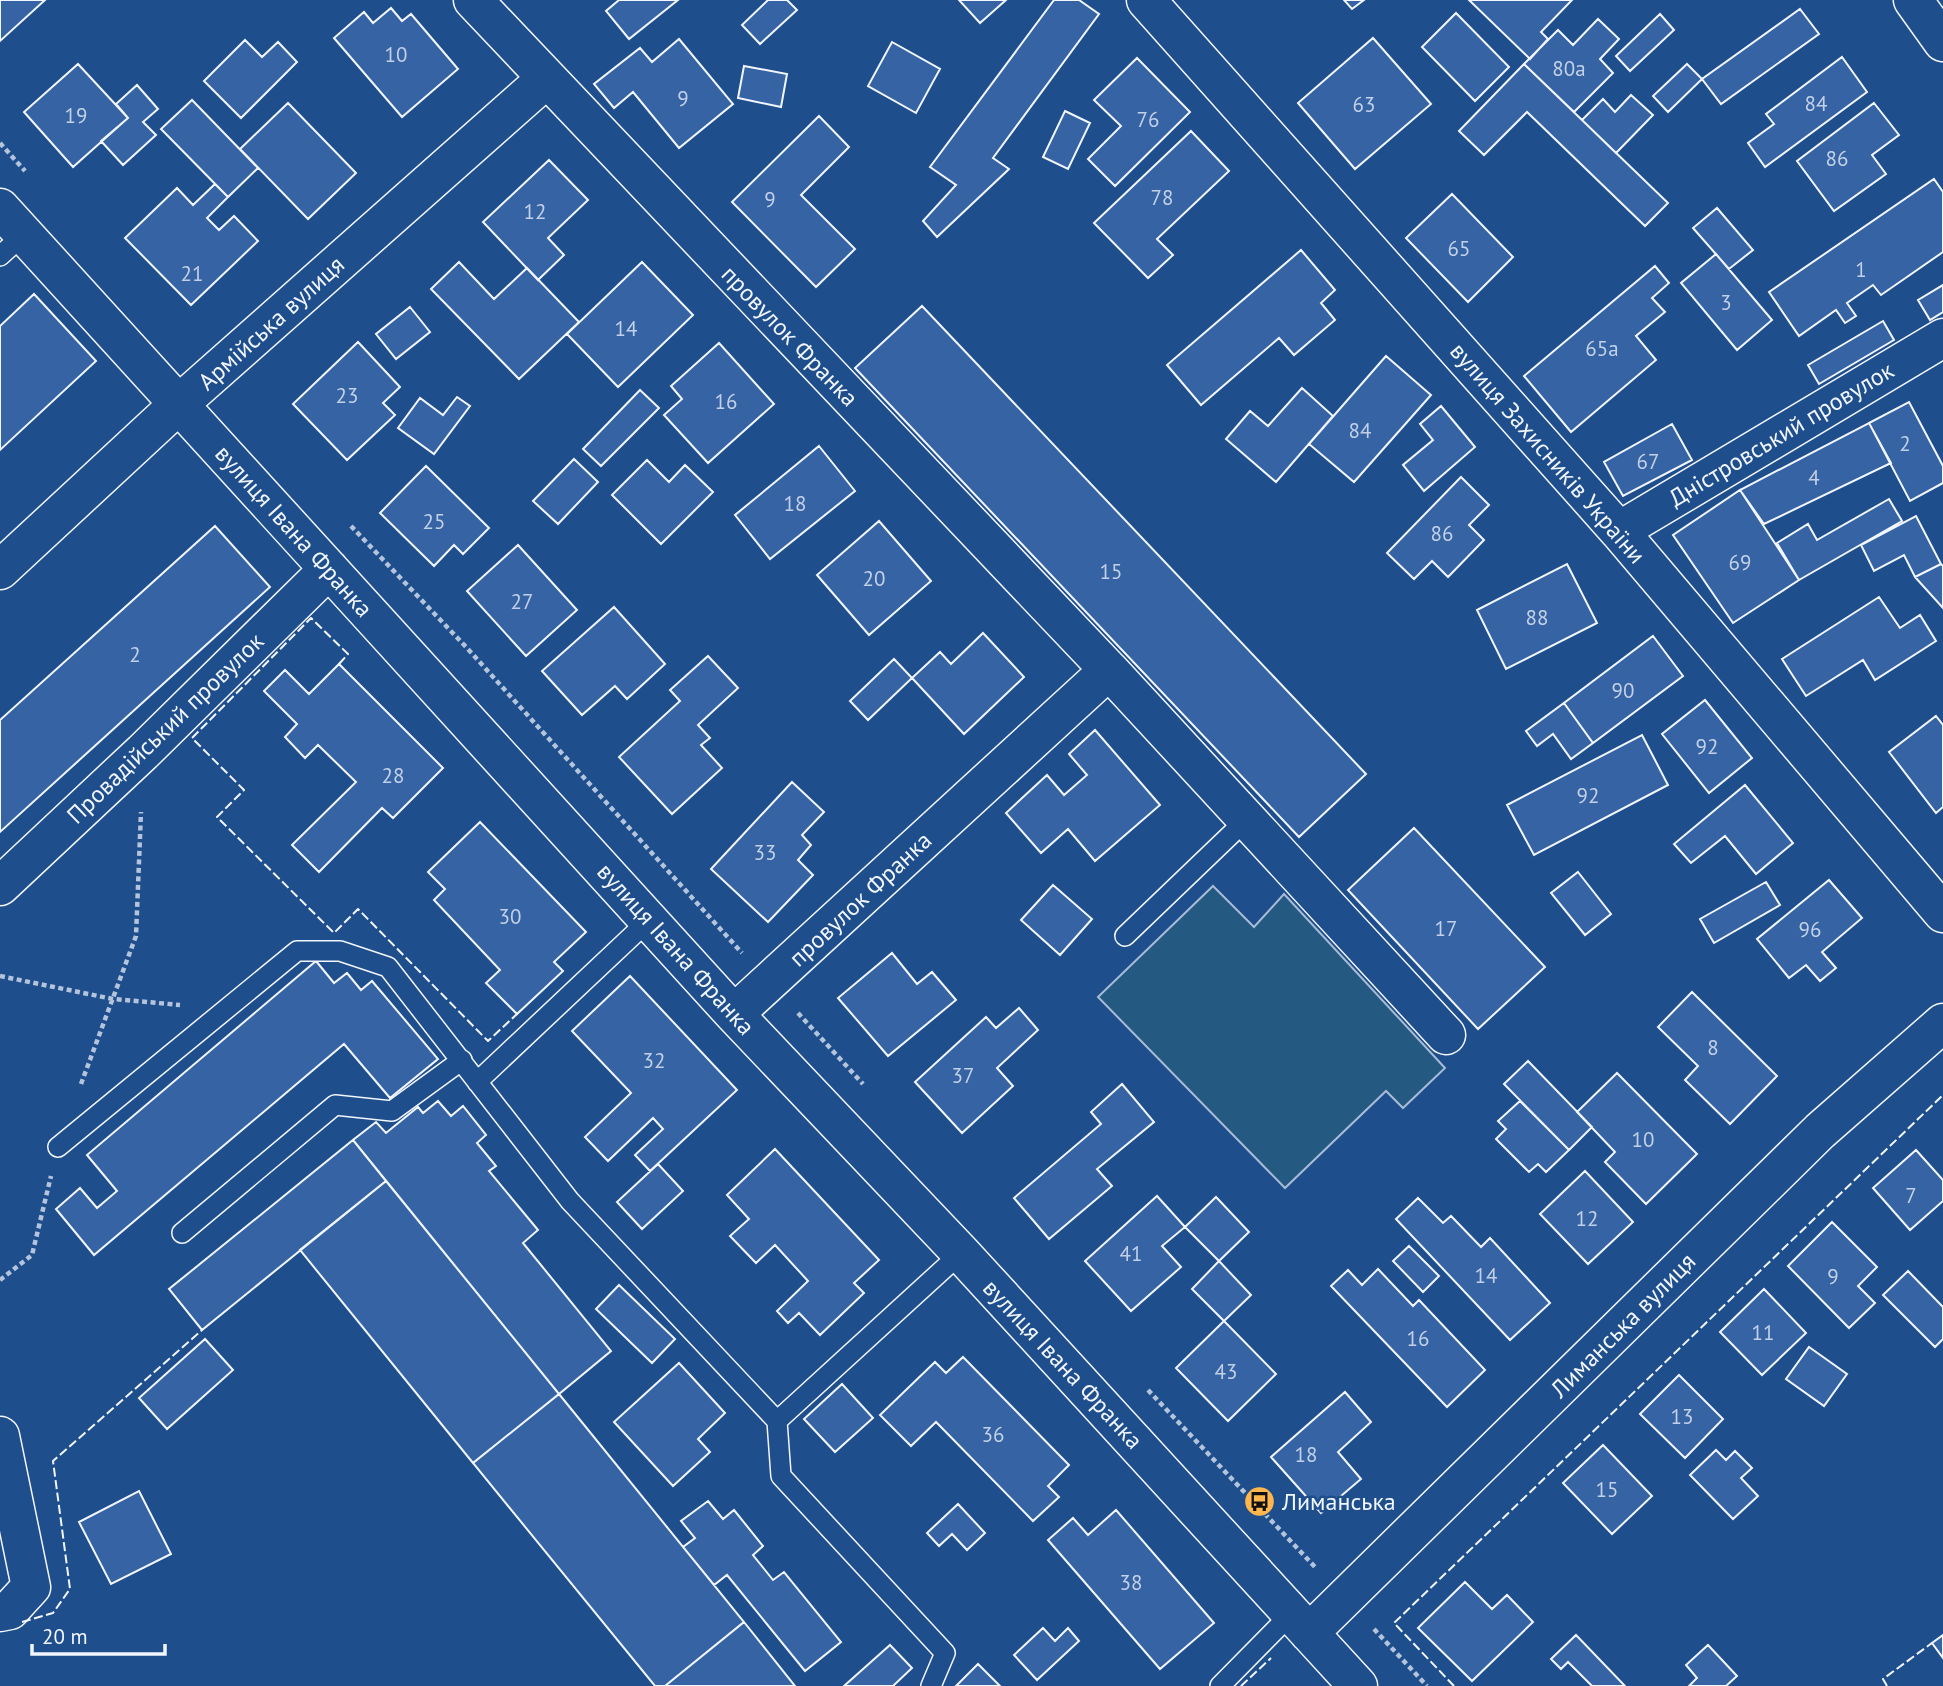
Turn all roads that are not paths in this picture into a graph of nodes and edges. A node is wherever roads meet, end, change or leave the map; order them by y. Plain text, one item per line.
1 (473, 0) edge
2 (1146, 0) edge
3 (1913, 0) edge
4 (1943, 42) edge
5 (546, 79) junction
6 (8, 233) edge
7 (1943, 338) edge
8 (179, 404) junction
9 (1619, 531) junction
10 (329, 569) junction
11 (0, 570) edge
12 (1109, 670) junction
13 (1246, 820) junction
14 (0, 886) edge
15 (1943, 913) edge
16 (649, 920) junction
17 (1125, 936) dead end
18 (734, 1014) junction
19 (1943, 1023) edge
20 (1446, 1035) dead end
21 (462, 1060) junction
22 (477, 1082) junction
23 (58, 1147) road end
24 (182, 1233) dead end
25 (961, 1253) junction
26 (777, 1420) junction
27 (0, 1436) edge
28 (0, 1612) edge
29 (1300, 1623) junction
30 (1346, 1682) edge
31 (932, 1686) edge
32 (1220, 1686) edge

1 - 5 street, провулок Франка
2 - 9 street, вулиця Захисників України
3 - 4 street
5 - 8 street, Армійська вулиця
5 - 12 street, провулок Франка
6 - 8 street, вулиця Івана Франка
7 - 9 street, Дністровський провулок
8 - 10 street, вулиця Івана Франка
8 - 11 street, Армійська вулиця
9 - 15 street, вулиця Захисників України
10 - 14 street, Провадійський провулок
10 - 16 street, вулиця Івана Франка
12 - 13 street, провулок Франка
12 - 18 street, провулок Франка
13 - 17 lane
13 - 20 street, провулок Франка
16 - 18 street, вулиця Івана Франка
16 - 22 lane
18 - 25 street, вулиця Івана Франка
19 - 29 street, Лиманська вулиця
21 - 22 lane
21 - 23 lane
21 - 24 lane
22 - 26 lane
25 - 26 lane
25 - 29 street, вулиця Івана Франка
26 - 31 lane
27 - 28 street
29 - 30 street, вулиця Івана Франка
29 - 32 lane

